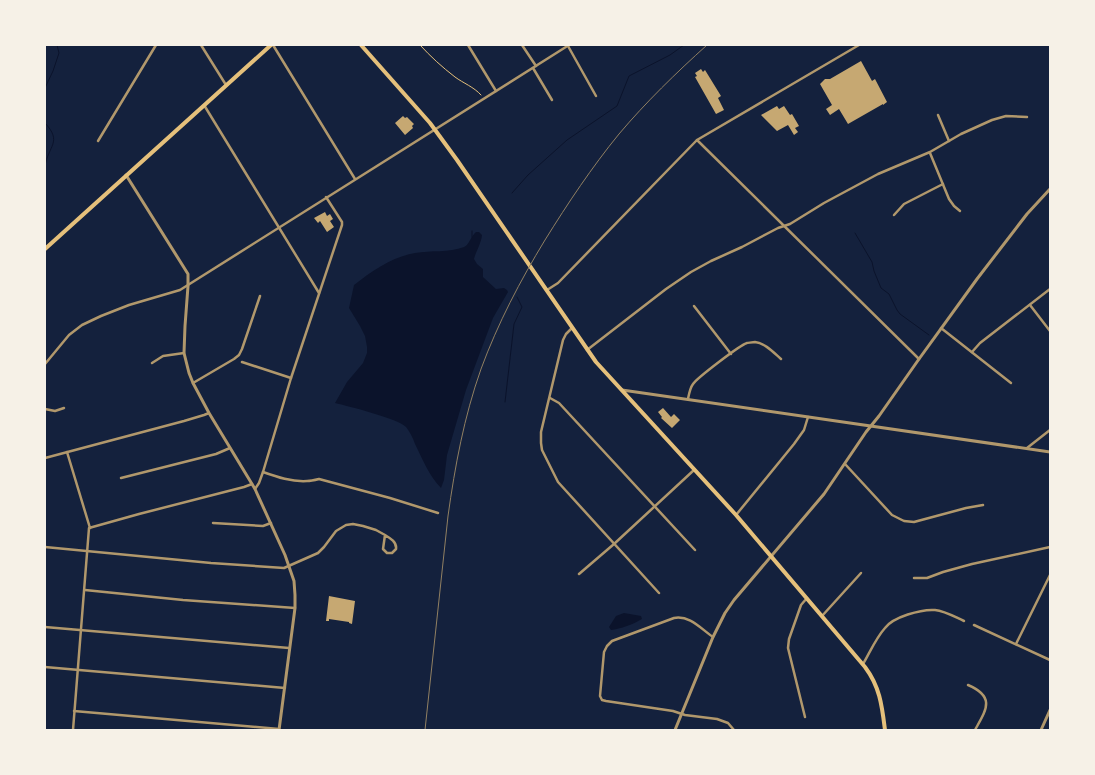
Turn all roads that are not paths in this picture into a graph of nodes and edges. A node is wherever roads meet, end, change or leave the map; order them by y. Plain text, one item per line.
1 (156, 45) edge
2 (201, 45) edge
3 (272, 45) edge
4 (361, 45) edge
5 (468, 45) edge
6 (522, 45) edge
7 (568, 45) edge
8 (859, 45) edge
9 (534, 67) junction
10 (226, 86) junction
11 (496, 91) junction
12 (596, 96) dead end
13 (552, 100) dead end
14 (204, 105) junction
15 (938, 115) dead end
16 (1027, 116) dead end
17 (434, 130) junction
18 (697, 140) junction
19 (98, 141) dead end
20 (949, 141) junction
21 (930, 152) junction
22 (126, 175) junction
23 (355, 179) junction
24 (943, 184) junction
25 (1050, 189) edge
26 (326, 197) junction
27 (960, 211) dead end
28 (894, 215) dead end
29 (785, 226) junction
30 (279, 227) junction
31 (45, 249) edge
32 (188, 284) junction
33 (1050, 289) edge
34 (546, 291) junction
35 (320, 293) junction
36 (260, 296) dead end
37 (1030, 305) junction
38 (694, 306) dead end
39 (572, 328) junction
40 (941, 328) junction
41 (1050, 331) edge
42 (587, 350) junction
43 (184, 352) junction
44 (972, 352) junction
45 (731, 354) junction
46 (781, 359) dead end
47 (919, 359) junction
48 (242, 362) dead end
49 (152, 363) dead end
50 (45, 364) edge
51 (291, 378) junction
52 (192, 383) junction
53 (1011, 383) dead end
54 (622, 390) junction
55 (549, 398) junction
56 (688, 400) junction
57 (64, 408) dead end
58 (45, 409) edge
59 (209, 413) junction
60 (808, 417) junction
61 (870, 427) junction
62 (1050, 430) edge
63 (230, 448) junction
64 (1027, 448) junction
65 (67, 452) junction
66 (1050, 452) edge
67 (45, 458) edge
68 (844, 464) junction
69 (695, 470) junction
70 (263, 472) junction
71 (121, 478) dead end
72 (252, 484) junction
73 (255, 489) junction
74 (983, 505) dead end
75 (655, 507) junction
76 (438, 512) dead end
77 (736, 515) junction
78 (213, 523) dead end
79 (271, 523) junction
80 (90, 528) junction
81 (385, 535) junction
82 (614, 544) junction
83 (45, 547) edge
84 (1050, 547) edge
85 (694, 550) dead end
86 (88, 552) junction
87 (772, 556) junction
88 (290, 566) junction
89 (861, 573) dead end
90 (579, 574) dead end
91 (1050, 575) edge
92 (914, 578) dead end
93 (84, 590) junction
94 (659, 593) dead end
95 (807, 598) junction
96 (295, 608) junction
97 (822, 616) junction
98 (964, 620) dead end
99 (974, 625) dead end
100 (45, 627) edge
101 (81, 631) junction
102 (713, 637) junction
103 (1016, 644) junction
104 (289, 648) junction
105 (1050, 660) edge
106 (863, 664) junction
107 (45, 668) edge
108 (78, 670) junction
109 (968, 685) dead end
110 (285, 688) junction
111 (1050, 710) edge
112 (74, 711) junction
113 (682, 714) junction
114 (805, 717) dead end
115 (279, 729) edge
116 (73, 730) edge
117 (674, 730) edge
118 (734, 730) edge
119 (885, 730) edge
120 (975, 730) edge
121 (1041, 730) edge

1 - 19 street
2 - 10 street
3 - 10 main road
3 - 23 street
4 - 17 main road
5 - 11 street
6 - 9 street
7 - 9 street
7 - 12 street
8 - 18 street
9 - 11 street
9 - 13 street
10 - 14 main road
11 - 17 street
14 - 22 main road
14 - 30 street
15 - 20 street
16 - 20 street
17 - 23 street
17 - 34 main road
18 - 29 street
18 - 34 street
20 - 21 street
21 - 24 street
21 - 29 street
22 - 31 main road
22 - 32 street
23 - 26 street
24 - 27 street
24 - 28 street
25 - 40 street
26 - 30 street
26 - 35 street
29 - 42 street
29 - 47 street
30 - 32 street
30 - 35 street
32 - 43 street
32 - 50 street
33 - 37 street
34 - 39 main road
35 - 51 street
36 - 52 street
37 - 41 street
37 - 44 street
38 - 45 street
39 - 42 main road
39 - 55 street
40 - 44 street
40 - 47 street
42 - 54 main road
43 - 49 street
43 - 52 street
44 - 53 street
45 - 46 street
45 - 56 street
47 - 61 street
48 - 51 street
51 - 70 street
52 - 59 street
54 - 56 street
54 - 69 main road
55 - 75 street
55 - 82 street
56 - 60 street
57 - 58 street
59 - 63 street
59 - 65 street
60 - 61 street
60 - 77 street
61 - 64 street
61 - 68 street
62 - 64 street
63 - 71 street
63 - 72 street
64 - 66 street
65 - 67 street
65 - 80 street
68 - 74 street
68 - 87 street
69 - 75 street
69 - 77 main road
70 - 73 street
70 - 76 street
72 - 73 street
72 - 80 street
73 - 79 street
75 - 82 street
75 - 85 street
77 - 87 main road
78 - 79 street
79 - 88 street
80 - 86 street
81 - 81 street
81 - 88 street
82 - 90 street
82 - 94 street
83 - 86 street
84 - 92 street
86 - 88 street
86 - 93 street
87 - 95 main road
87 - 102 street
88 - 96 street
89 - 97 street
91 - 103 street
93 - 96 street
93 - 101 street
95 - 97 main road
95 - 114 street
96 - 104 street
97 - 106 main road
98 - 106 street
99 - 103 street
100 - 101 street
101 - 104 street
101 - 108 street
102 - 113 street
102 - 113 street
103 - 105 street
104 - 110 street
106 - 119 main road
107 - 108 street
108 - 110 street
108 - 112 street
109 - 120 street
110 - 115 street
111 - 121 street
112 - 115 street
112 - 116 street
113 - 117 street
113 - 118 street

